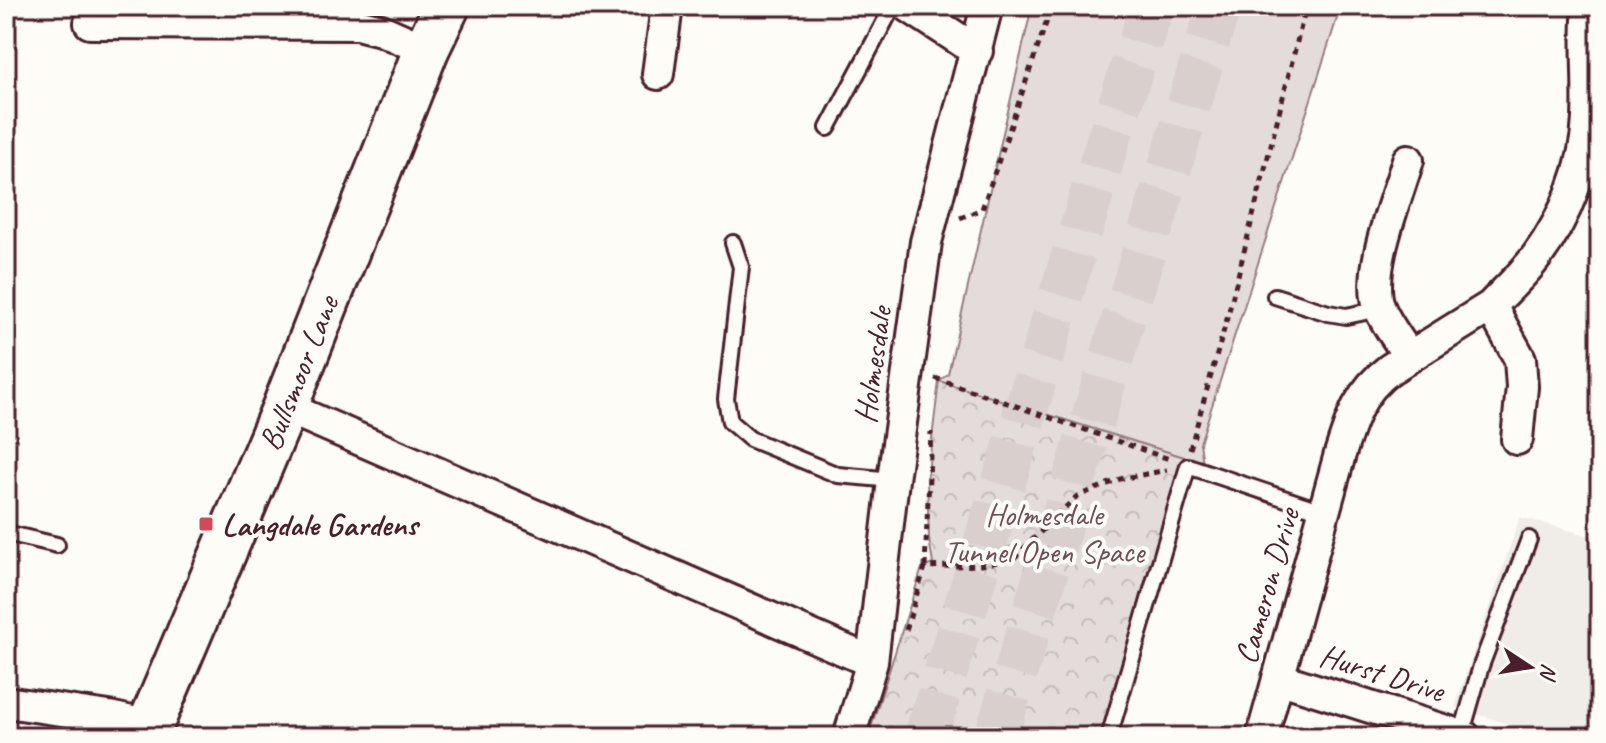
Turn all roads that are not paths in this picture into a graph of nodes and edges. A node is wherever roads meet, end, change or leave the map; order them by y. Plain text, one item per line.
1 (447, 6) edge
2 (667, 6) edge
3 (893, 6) edge
4 (908, 6) edge
5 (987, 6) edge
6 (1589, 6) edge
7 (90, 23) dead end
8 (426, 50) junction
9 (977, 51) junction
10 (1593, 70) edge
11 (658, 74) dead end
12 (828, 128) dead end
13 (1408, 160) dead end
14 (733, 243) dead end
15 (1275, 296) dead end
16 (1491, 306) junction
17 (1380, 309) junction
18 (1409, 357) junction
19 (285, 407) junction
20 (1517, 439) dead end
21 (893, 480) junction
22 (1325, 512) junction
23 (6, 533) edge
24 (1529, 539) dead end
25 (57, 545) dead end
26 (872, 662) junction
27 (1278, 678) junction
28 (6, 702) edge
29 (1417, 730) edge
30 (146, 731) edge
31 (1463, 736) edge
32 (849, 737) edge
33 (1109, 737) edge
34 (1262, 737) edge

1 - 8 main road, Bullsmoor Lane
2 - 11 street
3 - 12 lane
4 - 9 street
5 - 9 street, Holmesdale
6 - 10 street, Cameron Drive
7 - 8 street
8 - 19 main road, Bullsmoor Lane
9 - 21 street, Holmesdale
10 - 16 street, Cameron Drive
13 - 17 street
14 - 21 lane
15 - 17 lane
16 - 18 street, Cameron Drive
16 - 20 street
17 - 18 street
18 - 22 street, Cameron Drive
19 - 26 street
19 - 30 main road, Bullsmoor Lane
21 - 26 street, Holmesdale
22 - 27 street, Cameron Drive
22 - 33 lane
23 - 25 lane
24 - 31 lane
26 - 32 street, Holmesdale
27 - 29 street, Hurst Drive
27 - 34 street, Cameron Drive
28 - 30 street
29 - 31 street, Hurst Drive

